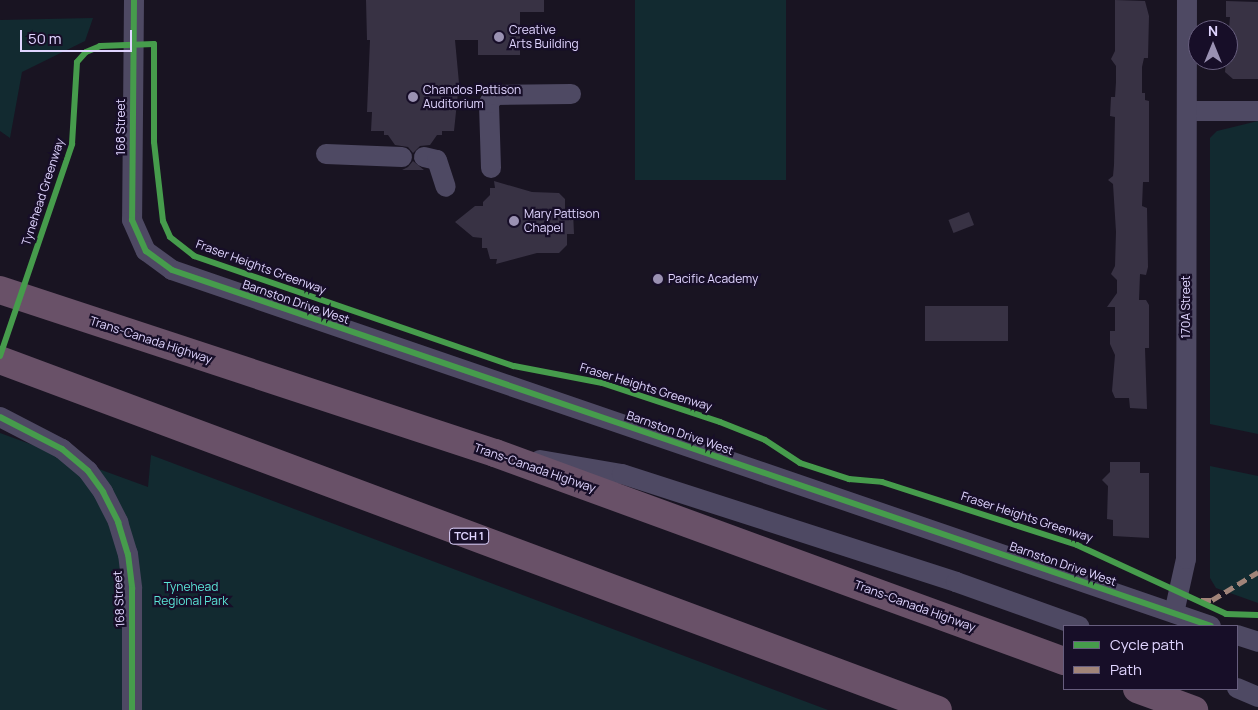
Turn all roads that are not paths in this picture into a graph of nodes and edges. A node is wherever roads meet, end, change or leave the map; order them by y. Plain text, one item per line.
1 (134, 0) edge
2 (1187, 0) edge
3 (571, 94) dead end
4 (1187, 111) junction
5 (1258, 111) edge
6 (326, 154) dead end
7 (402, 157) dead end
8 (424, 157) dead end
9 (491, 168) dead end
10 (446, 187) dead end
11 (146, 250) joint
12 (0, 290) edge
13 (0, 360) edge
14 (0, 417) edge
15 (495, 453) junction
16 (1174, 613) junction
17 (1076, 625) edge
18 (1208, 625) edge
19 (1238, 635) edge
20 (1258, 642) edge
21 (1063, 661) edge
22 (1238, 688) edge
23 (1140, 690) edge
24 (1258, 697) edge
25 (132, 710) edge
26 (938, 710) edge
27 (1194, 710) edge

1 - 11 street, 168 Street
2 - 4 street, 170A Street
3 - 9 street
4 - 5 street
4 - 16 street, 170A Street
6 - 7 street
8 - 10 street
11 - 16 street, Barnston Drive West
12 - 15 highway, Trans-Canada Highway
13 - 26 highway, TCH 1
14 - 25 street, 168 Street
15 - 17 street
15 - 21 highway, Trans-Canada Highway
16 - 18 street, Barnston Drive West
19 - 20 street
22 - 24 street
23 - 27 highway

